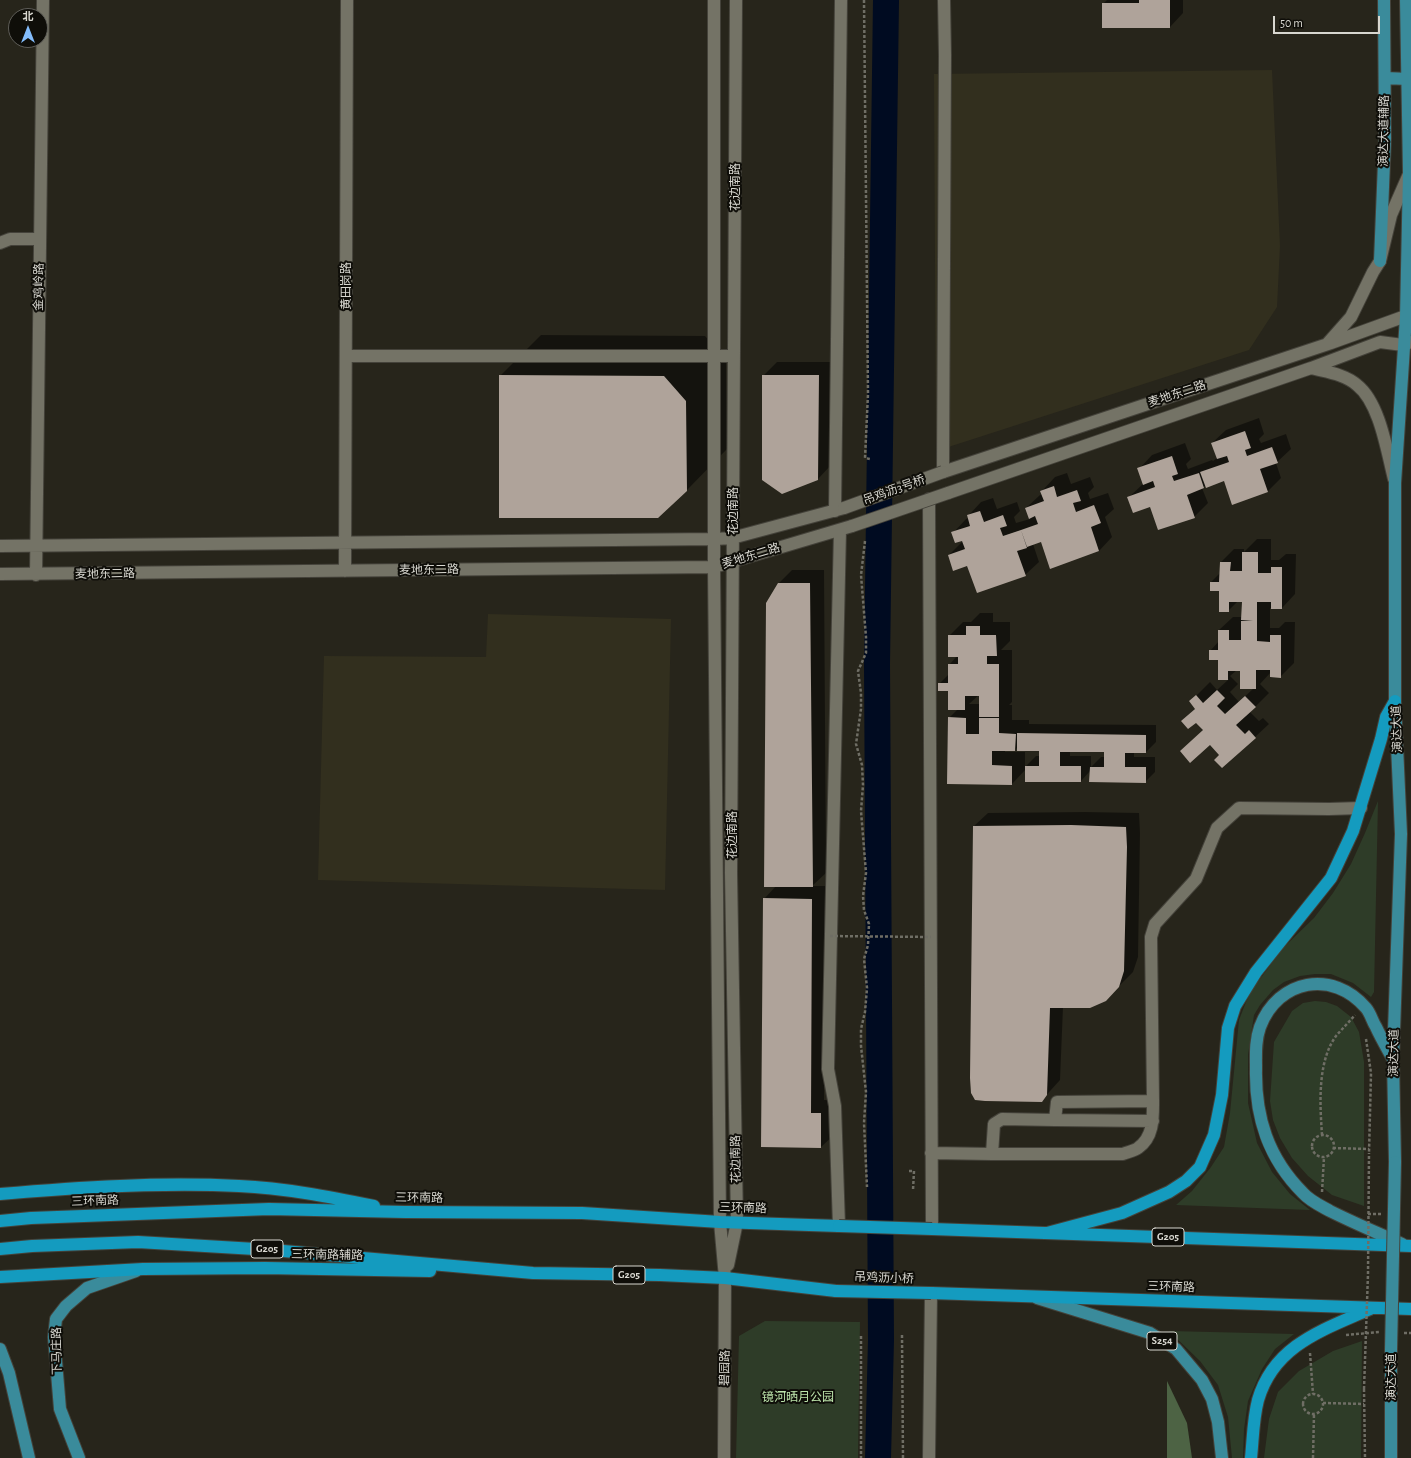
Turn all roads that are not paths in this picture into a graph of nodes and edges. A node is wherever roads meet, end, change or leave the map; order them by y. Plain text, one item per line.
1 (43, 0) edge
2 (347, 0) edge
3 (714, 0) edge
4 (736, 0) edge
5 (842, 0) edge
6 (944, 0) edge
7 (1384, 0) edge
8 (1406, 0) edge
9 (1385, 78) junction
10 (1408, 79) junction
11 (1410, 152) edge
12 (1409, 173) junction
13 (40, 239) junction
14 (0, 243) edge
15 (1380, 261) junction
16 (1408, 315) edge
17 (1407, 343) edge
18 (1328, 344) junction
19 (346, 356) junction
20 (734, 356) junction
21 (715, 357) junction
22 (1311, 368) junction
23 (943, 472) junction
24 (1395, 483) junction
25 (948, 493) joint
26 (929, 499) junction
27 (840, 509) junction
28 (852, 526) joint
29 (840, 530) junction
30 (732, 538) junction
31 (715, 539) junction
32 (346, 544) junction
33 (0, 546) edge
34 (36, 546) junction
35 (733, 562) junction
36 (714, 567) junction
37 (346, 571) junction
38 (0, 574) edge
39 (36, 574) junction
40 (1396, 701) junction
41 (1361, 808) junction
42 (1393, 1059) junction
43 (1153, 1101) junction
44 (1055, 1120) junction
45 (1153, 1121) junction
46 (931, 1153) junction
47 (992, 1154) junction
48 (0, 1194) edge
49 (405, 1212) junction
50 (0, 1221) edge
51 (720, 1222) junction
52 (738, 1222) junction
53 (838, 1226) junction
54 (932, 1229) junction
55 (1047, 1233) junction
56 (1408, 1246) edge
57 (0, 1249) edge
58 (143, 1269) junction
59 (533, 1273) junction
60 (0, 1277) edge
61 (725, 1278) junction
62 (931, 1293) junction
63 (1032, 1297) junction
64 (1373, 1308) junction
65 (1411, 1309) edge
66 (0, 1349) edge
67 (28, 1458) edge
68 (79, 1458) edge
69 (724, 1458) edge
70 (929, 1458) edge
71 (1222, 1458) edge
72 (1251, 1458) edge
73 (1391, 1458) edge

1 - 13 street, 金鸡岭路
2 - 19 street, 黄田岗路
3 - 21 street, 花边南路
4 - 20 street, 花边南路
5 - 27 street
6 - 23 street
7 - 9 main road, 演达大道辅路
8 - 10 main road, 演达大道
9 - 10 main road
9 - 15 main road, 演达大道辅路
10 - 11 main road, 演达大道
11 - 12 main road, 演达大道
12 - 15 street
12 - 16 main road, 演达大道
13 - 14 street
13 - 34 street, 金鸡岭路
15 - 18 street
16 - 17 main road, 演达大道
16 - 18 street, 麦地东二路
17 - 22 street, 麦地东二路
17 - 24 main road, 演达大道
18 - 23 street, 麦地东二路
19 - 21 street
19 - 32 street, 黄田岗路
20 - 21 street
20 - 30 street, 花边南路
21 - 31 street, 花边南路
22 - 24 street
22 - 25 street, 麦地东二路
23 - 27 street, 吊鸡沥3号桥, bridge
24 - 40 main road, 演达大道
25 - 26 street, 吊鸡沥3号桥, bridge
26 - 28 street, 吊鸡沥3号桥, bridge
26 - 46 street
27 - 30 street, 麦地东二路
28 - 29 street, 麦地东二路
29 - 35 street, 麦地东二路
29 - 53 street
30 - 31 street, 麦地东二路
30 - 35 street, 花边南路
31 - 32 street, 麦地东二路
31 - 36 street, 花边南路
32 - 34 street, 麦地东二路
32 - 37 street, 黄田岗路
33 - 34 street, 麦地东二路
34 - 39 street, 金鸡岭路
35 - 36 street, 麦地东二路
35 - 52 street, 花边南路
36 - 37 street, 麦地东二路
36 - 51 street, 花边南路
37 - 39 street, 麦地东二路
38 - 39 street, 麦地东二路
40 - 41 highway
40 - 42 main road, 演达大道
41 - 43 street
41 - 55 highway
42 - 56 main road
42 - 73 main road, 演达大道, bridge
43 - 44 street
43 - 45 street
44 - 45 street
44 - 47 street
45 - 47 street
46 - 47 street
46 - 54 street
48 - 49 highway
49 - 50 highway, 三环南路 / G205
49 - 51 highway, 三环南路 / G205
51 - 52 highway, 三环南路 / G205
51 - 61 street, 花边南路
52 - 53 highway, 三环南路 / G205
52 - 61 street, 花边南路
53 - 54 highway, G205, bridge
54 - 55 highway, G205
55 - 56 highway, G205
57 - 59 highway, G205
58 - 59 highway, 三环南路辅路
58 - 60 highway, 三环南路辅路
58 - 68 main road, 下马庄路
59 - 61 highway, G205
61 - 62 highway, 吊鸡沥小桥 / G205, bridge
61 - 69 street, 碧园路
62 - 63 highway, 三环南路 / G205
62 - 70 street
63 - 64 highway, 三环南路 / G205
63 - 71 main road, S254
64 - 65 highway, 三环南路 / G205
64 - 72 highway
66 - 67 main road

